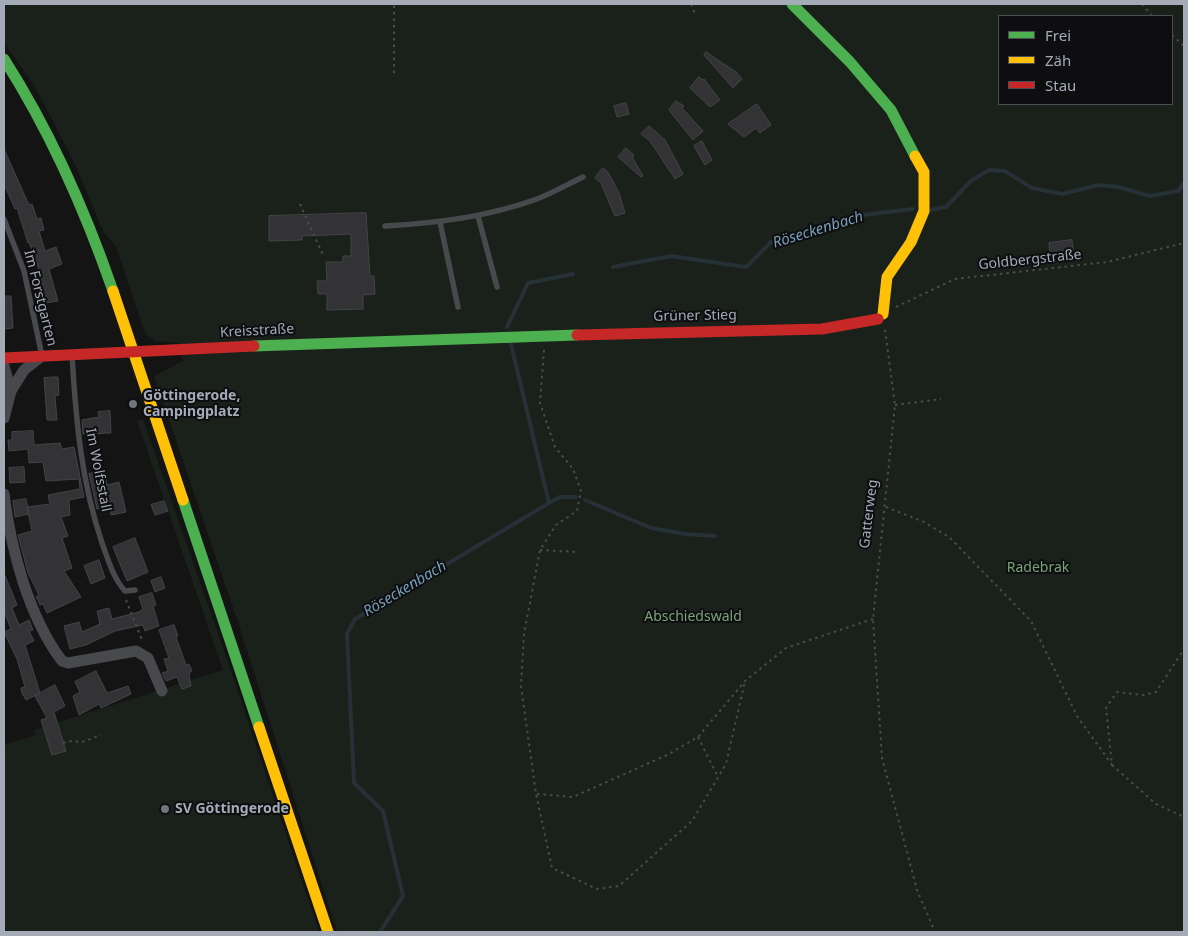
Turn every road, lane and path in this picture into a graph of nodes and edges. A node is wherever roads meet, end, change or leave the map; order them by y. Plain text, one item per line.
1 (394, 4) edge
2 (691, 4) edge
3 (792, 4) edge
4 (1142, 4) edge
5 (695, 14) dead end
6 (1151, 15) edge
7 (1173, 36) edge
8 (1184, 46) edge
9 (4, 60) edge
10 (394, 74) dead end
11 (583, 177) dead end
12 (300, 204) dead end
13 (478, 216) junction
14 (4, 219) edge
15 (440, 222) junction
16 (385, 226) dead end
17 (1184, 243) edge
18 (322, 255) dead end
19 (497, 287) dead end
20 (458, 307) dead end
21 (881, 316) junction
22 (544, 334) junction
23 (512, 335) joint
24 (134, 352) junction
25 (72, 355) junction
26 (42, 356) junction
27 (4, 358) edge
28 (4, 366) edge
29 (11, 391) junction
30 (940, 399) dead end
31 (895, 405) junction
32 (4, 418) edge
33 (4, 494) edge
34 (885, 507) junction
35 (540, 550) junction
36 (578, 552) dead end
37 (120, 585) junction
38 (135, 590) dead end
39 (873, 619) junction
40 (1184, 649) edge
41 (141, 652) junction
42 (745, 681) junction
43 (162, 692) dead end
44 (101, 735) dead end
45 (698, 737) junction
46 (64, 743) dead end
47 (1112, 765) junction
48 (717, 776) junction
49 (536, 794) junction
50 (1184, 817) edge
51 (328, 932) edge
52 (935, 932) edge

1 - 10 path
2 - 5 path
3 - 21 street
4 - 6 path
7 - 8 path
9 - 24 street
11 - 13 lane
12 - 18 path
13 - 15 lane
13 - 19 lane
14 - 26 lane, Im Forstgarten
15 - 16 lane
15 - 20 lane
17 - 21 path, Goldbergstraße
21 - 22 street, Grüner Stieg
21 - 31 path, Gatterweg
22 - 23 street, Grüner Stieg
22 - 35 path
23 - 24 street, Kreisstraße
24 - 25 street, Kreisstraße
24 - 51 street
25 - 26 street, Kreisstraße
25 - 37 lane, Im Wolfsstall
26 - 27 street, Kreisstraße
26 - 29 street
28 - 29 street
29 - 32 street
30 - 31 path
31 - 34 path, Gatterweg
33 - 41 street
34 - 39 path, Gatterweg
34 - 47 path
35 - 36 path
35 - 49 path
37 - 38 lane
37 - 41 path
39 - 42 path
39 - 52 path, Gatterweg
40 - 47 path
41 - 43 street
42 - 45 path
42 - 48 path
44 - 46 path
45 - 48 path
45 - 49 path
47 - 50 path
48 - 49 path

